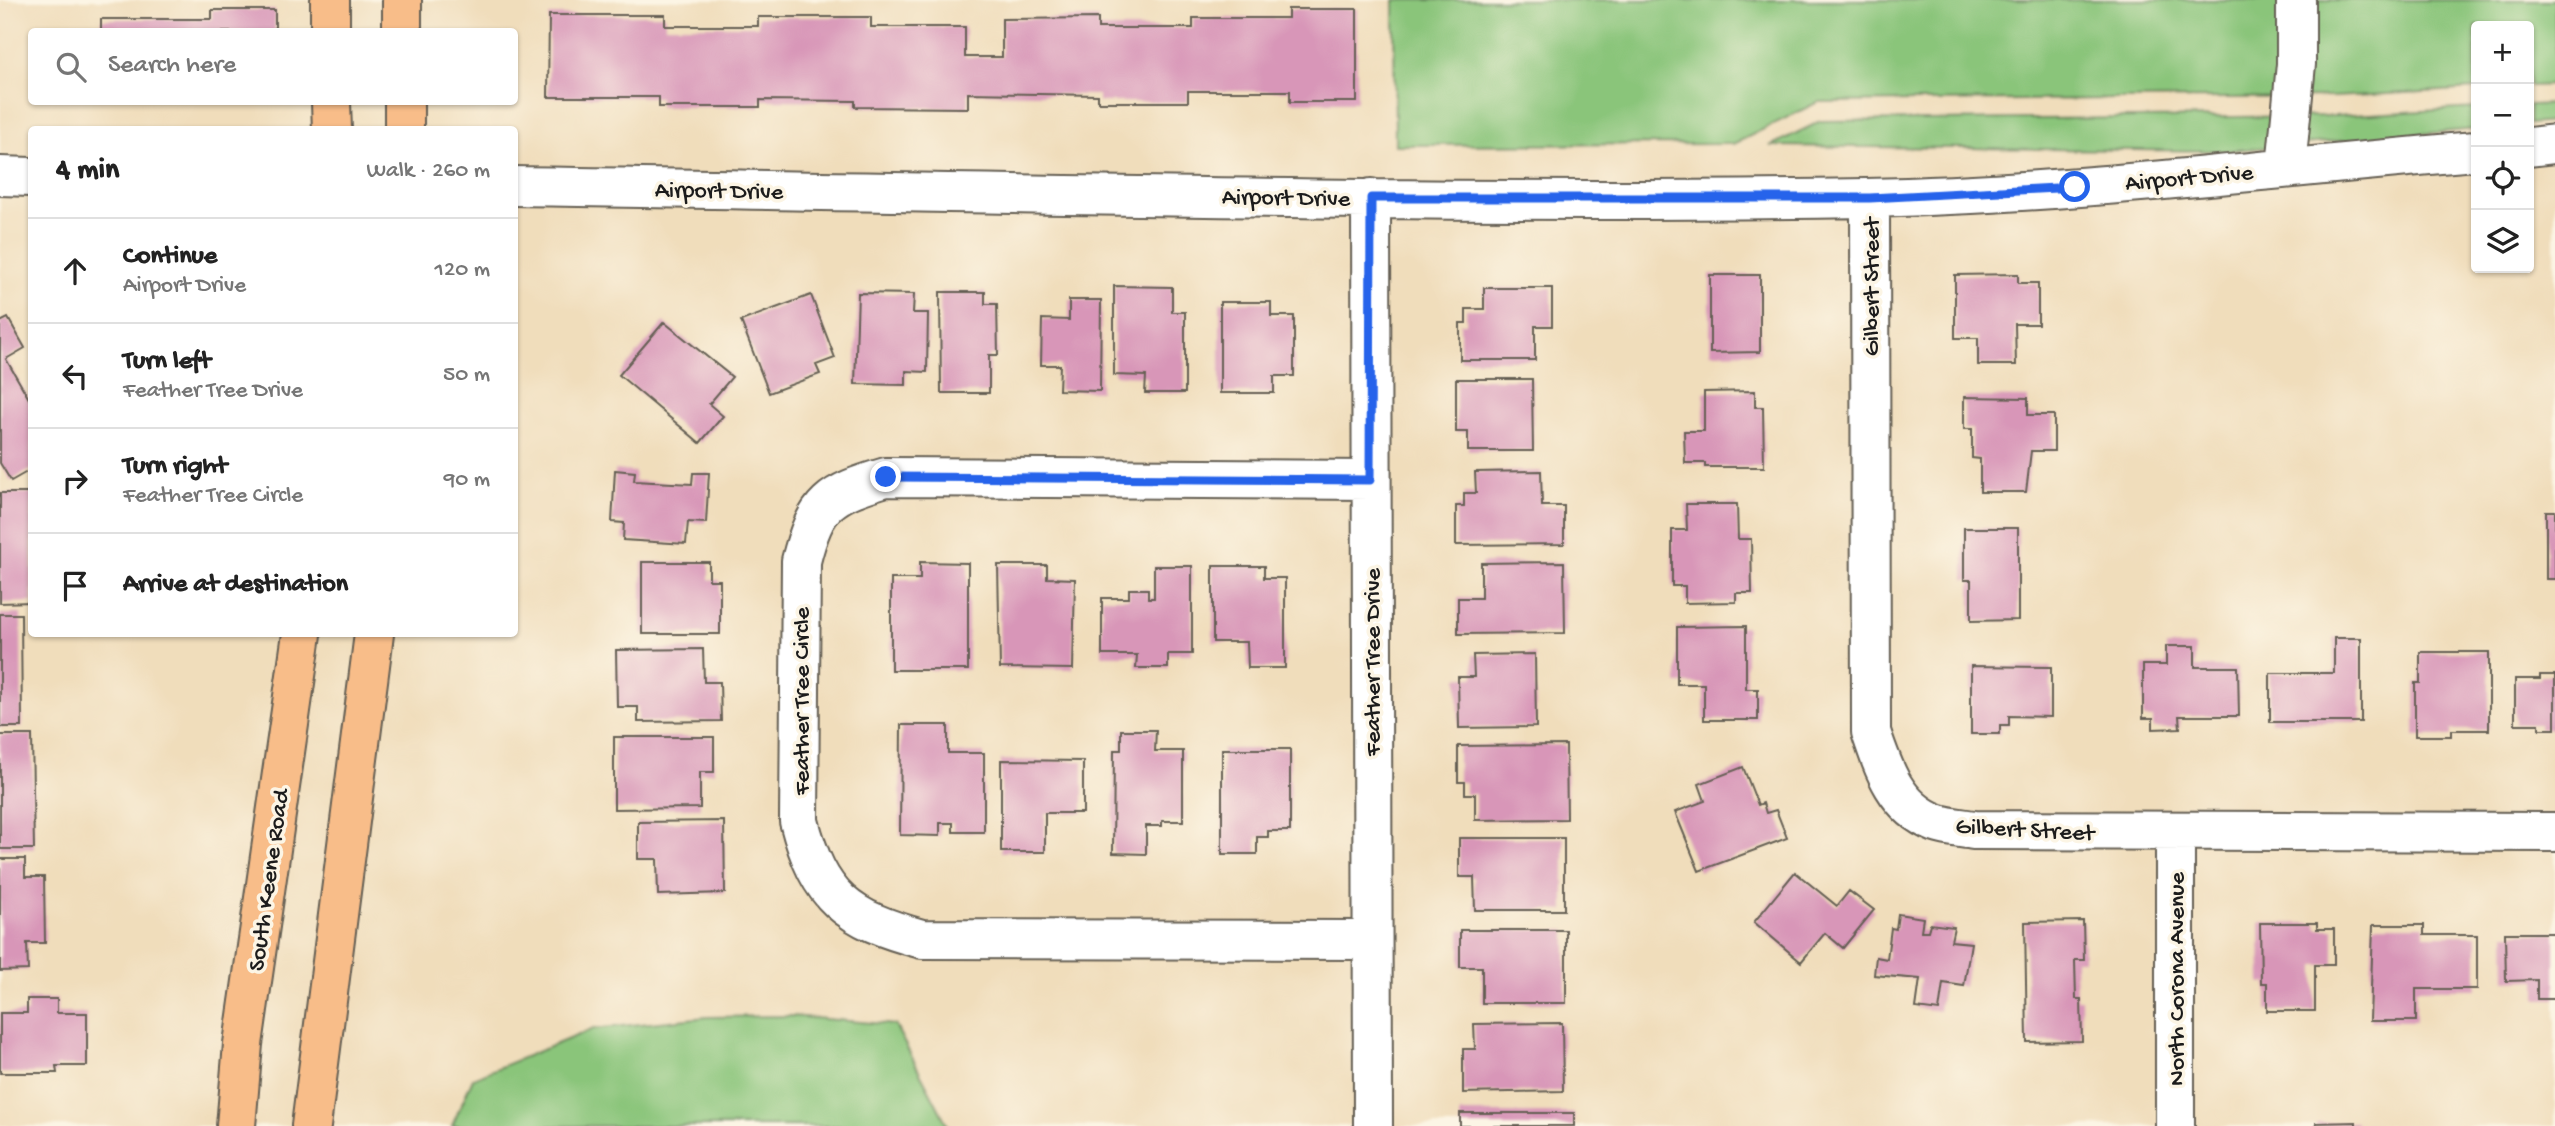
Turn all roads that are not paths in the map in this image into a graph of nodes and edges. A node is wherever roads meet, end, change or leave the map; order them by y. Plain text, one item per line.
1 (330, 0) edge
2 (402, 0) edge
3 (2296, 0) edge
4 (330, 28) edge
5 (402, 28) edge
6 (331, 105) edge
7 (404, 105) edge
8 (332, 126) edge
9 (404, 126) edge
10 (2555, 144) edge
11 (2534, 146) edge
12 (2471, 151) edge
13 (2286, 167) junction
14 (0, 176) edge
15 (28, 177) edge
16 (518, 186) edge
17 (1371, 198) junction
18 (1870, 198) junction
19 (1370, 480) junction
20 (302, 637) edge
21 (374, 637) edge
22 (2555, 832) edge
23 (2175, 833) junction
24 (1372, 940) junction
25 (236, 1126) edge
26 (311, 1126) edge
27 (1373, 1126) edge
28 (2175, 1126) edge

1 - 4 main road
2 - 5 main road
3 - 13 street
6 - 8 main road
7 - 9 main road
10 - 11 street
12 - 13 street, Airport Drive
13 - 18 street, Airport Drive
14 - 15 street
16 - 17 street, Airport Drive
17 - 18 street, Airport Drive
17 - 19 street, Feather Tree Drive
18 - 23 street, Gilbert Street
19 - 24 street, Feather Tree Drive
19 - 24 street, Feather Tree Circle
20 - 25 main road, South Keene Road
21 - 26 main road
22 - 23 street, Gilbert Street
23 - 28 street, North Corona Avenue
24 - 27 street, Feather Tree Drive

